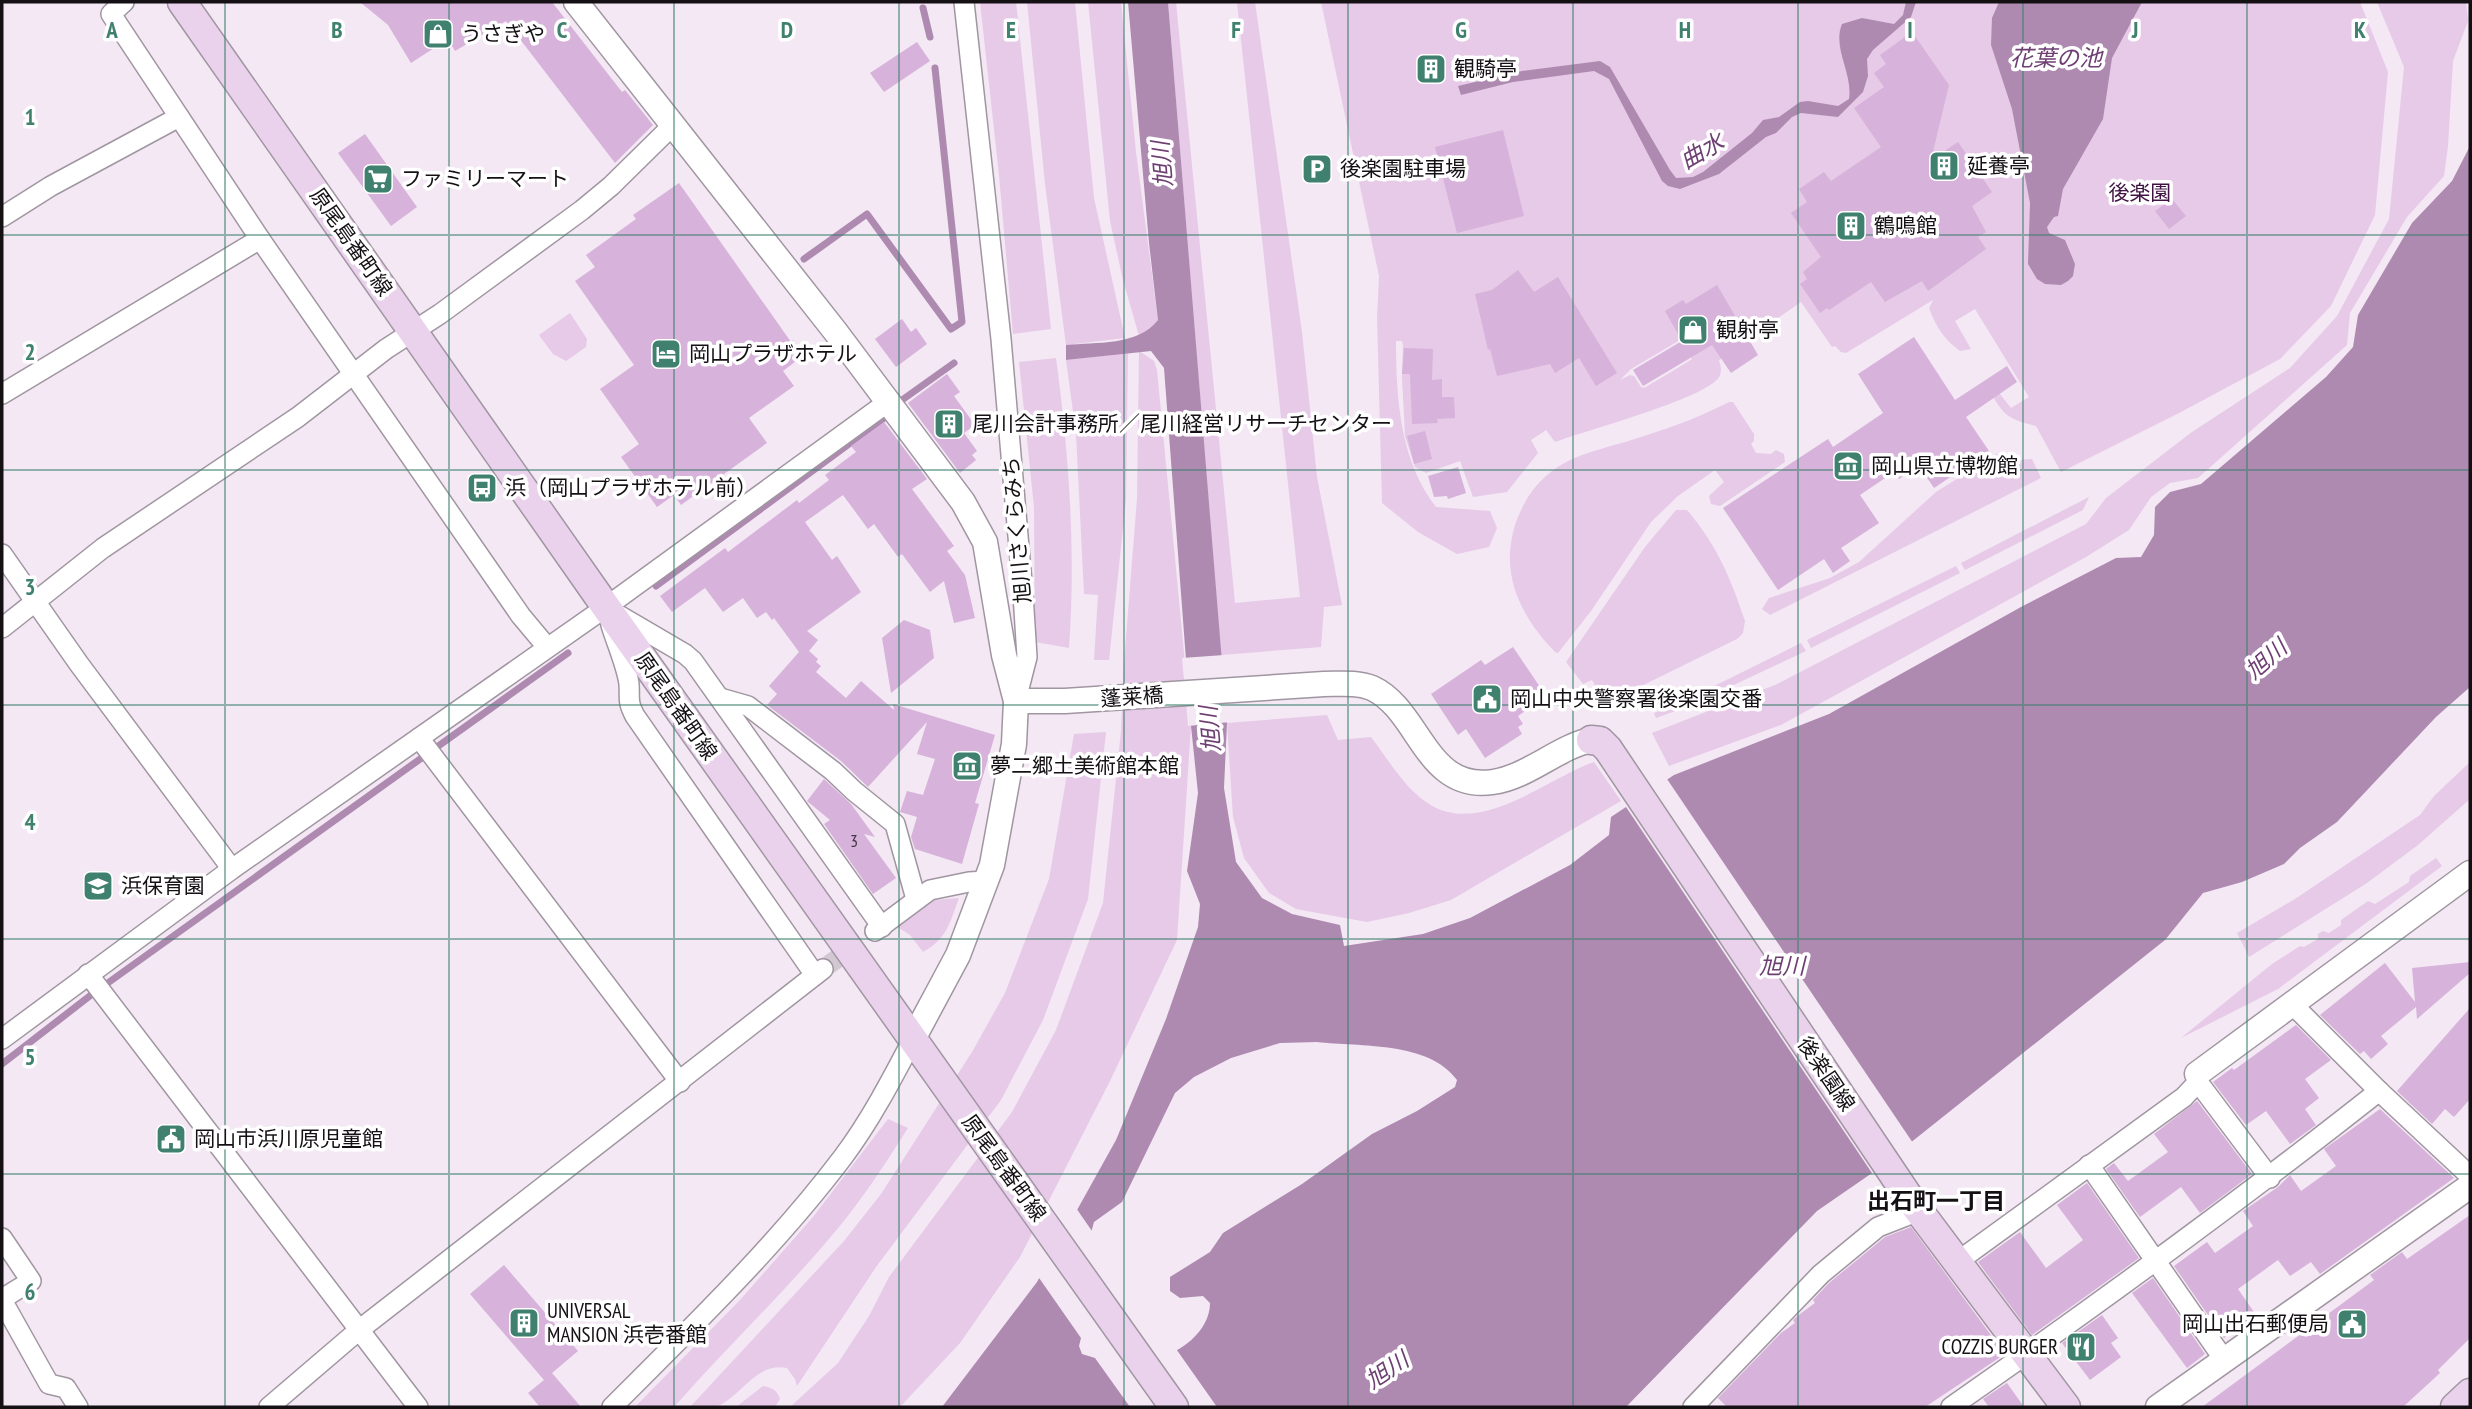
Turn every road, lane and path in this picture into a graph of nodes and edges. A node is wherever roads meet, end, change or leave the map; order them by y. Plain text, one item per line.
1 (124, 2) edge
2 (182, 2) edge
3 (576, 2) edge
4 (964, 2) edge
5 (179, 117) junction
6 (673, 125) junction
7 (2, 217) edge
8 (260, 239) junction
9 (414, 331) junction
10 (354, 375) junction
11 (2, 394) edge
12 (888, 402) junction
13 (2, 554) edge
14 (35, 601) junction
15 (606, 607) junction
16 (2, 628) edge
17 (547, 647) junction
18 (719, 698) junction
19 (1016, 701) junction
20 (426, 748) junction
21 (1602, 748) joint
22 (232, 869) junction
23 (2470, 873) edge
24 (987, 881) junction
25 (916, 899) junction
26 (95, 983) junction
27 (2292, 1004) junction
28 (2, 1039) edge
29 (919, 1049) junction
30 (2197, 1078) junction
31 (680, 1082) junction
32 (2379, 1091) junction
33 (2089, 1165) junction
34 (2470, 1176) edge
35 (2270, 1178) junction
36 (2470, 1186) edge
37 (1914, 1205) junction
38 (2, 1238) edge
39 (1957, 1262) junction
40 (2156, 1262) junction
41 (2, 1300) edge
42 (359, 1330) junction
43 (2026, 1355) junction
44 (2225, 1361) junction
45 (2470, 1393) edge
46 (78, 1407) edge
47 (269, 1407) edge
48 (418, 1407) edge
49 (612, 1407) edge
50 (1174, 1407) edge
51 (1693, 1407) edge
52 (1951, 1407) edge
53 (2066, 1407) edge
54 (2158, 1407) edge
55 (2455, 1407) edge

1 - 5 street
2 - 9 main road, 原尾島番町線
3 - 6 street
4 - 19 street, 旭川さくらみち
5 - 7 street
5 - 8 street
6 - 9 street
6 - 12 street
8 - 10 street
8 - 11 street
9 - 10 street
9 - 15 main road, 原尾島番町線
10 - 14 street
10 - 17 street
12 - 15 street
12 - 19 street
13 - 14 street
14 - 16 street
14 - 22 street
15 - 17 street
15 - 18 street
15 - 29 main road, 原尾島番町線
15 - 31 street
17 - 20 street
18 - 25 street
18 - 25 street
19 - 21 street, 蓬莱橋
19 - 24 street, 旭川さくらみち
20 - 22 street
20 - 31 street
21 - 37 main road, 後楽園線
22 - 26 street
23 - 27 street
24 - 25 street
24 - 29 street, 旭川さくらみち
26 - 28 street
26 - 42 street
27 - 30 street
27 - 32 street
29 - 49 street
29 - 50 main road, 原尾島番町線
30 - 33 street
30 - 35 street
31 - 42 street
32 - 34 street
32 - 35 street
33 - 39 street
33 - 40 street
35 - 40 street
36 - 44 street
37 - 39 main road, 後楽園線
37 - 51 street
38 - 41 street
39 - 43 main road, 後楽園線
40 - 43 street
40 - 44 street
41 - 46 street
42 - 47 street
42 - 48 street
43 - 52 street
43 - 53 main road, 後楽園線
44 - 54 street
45 - 55 main road

